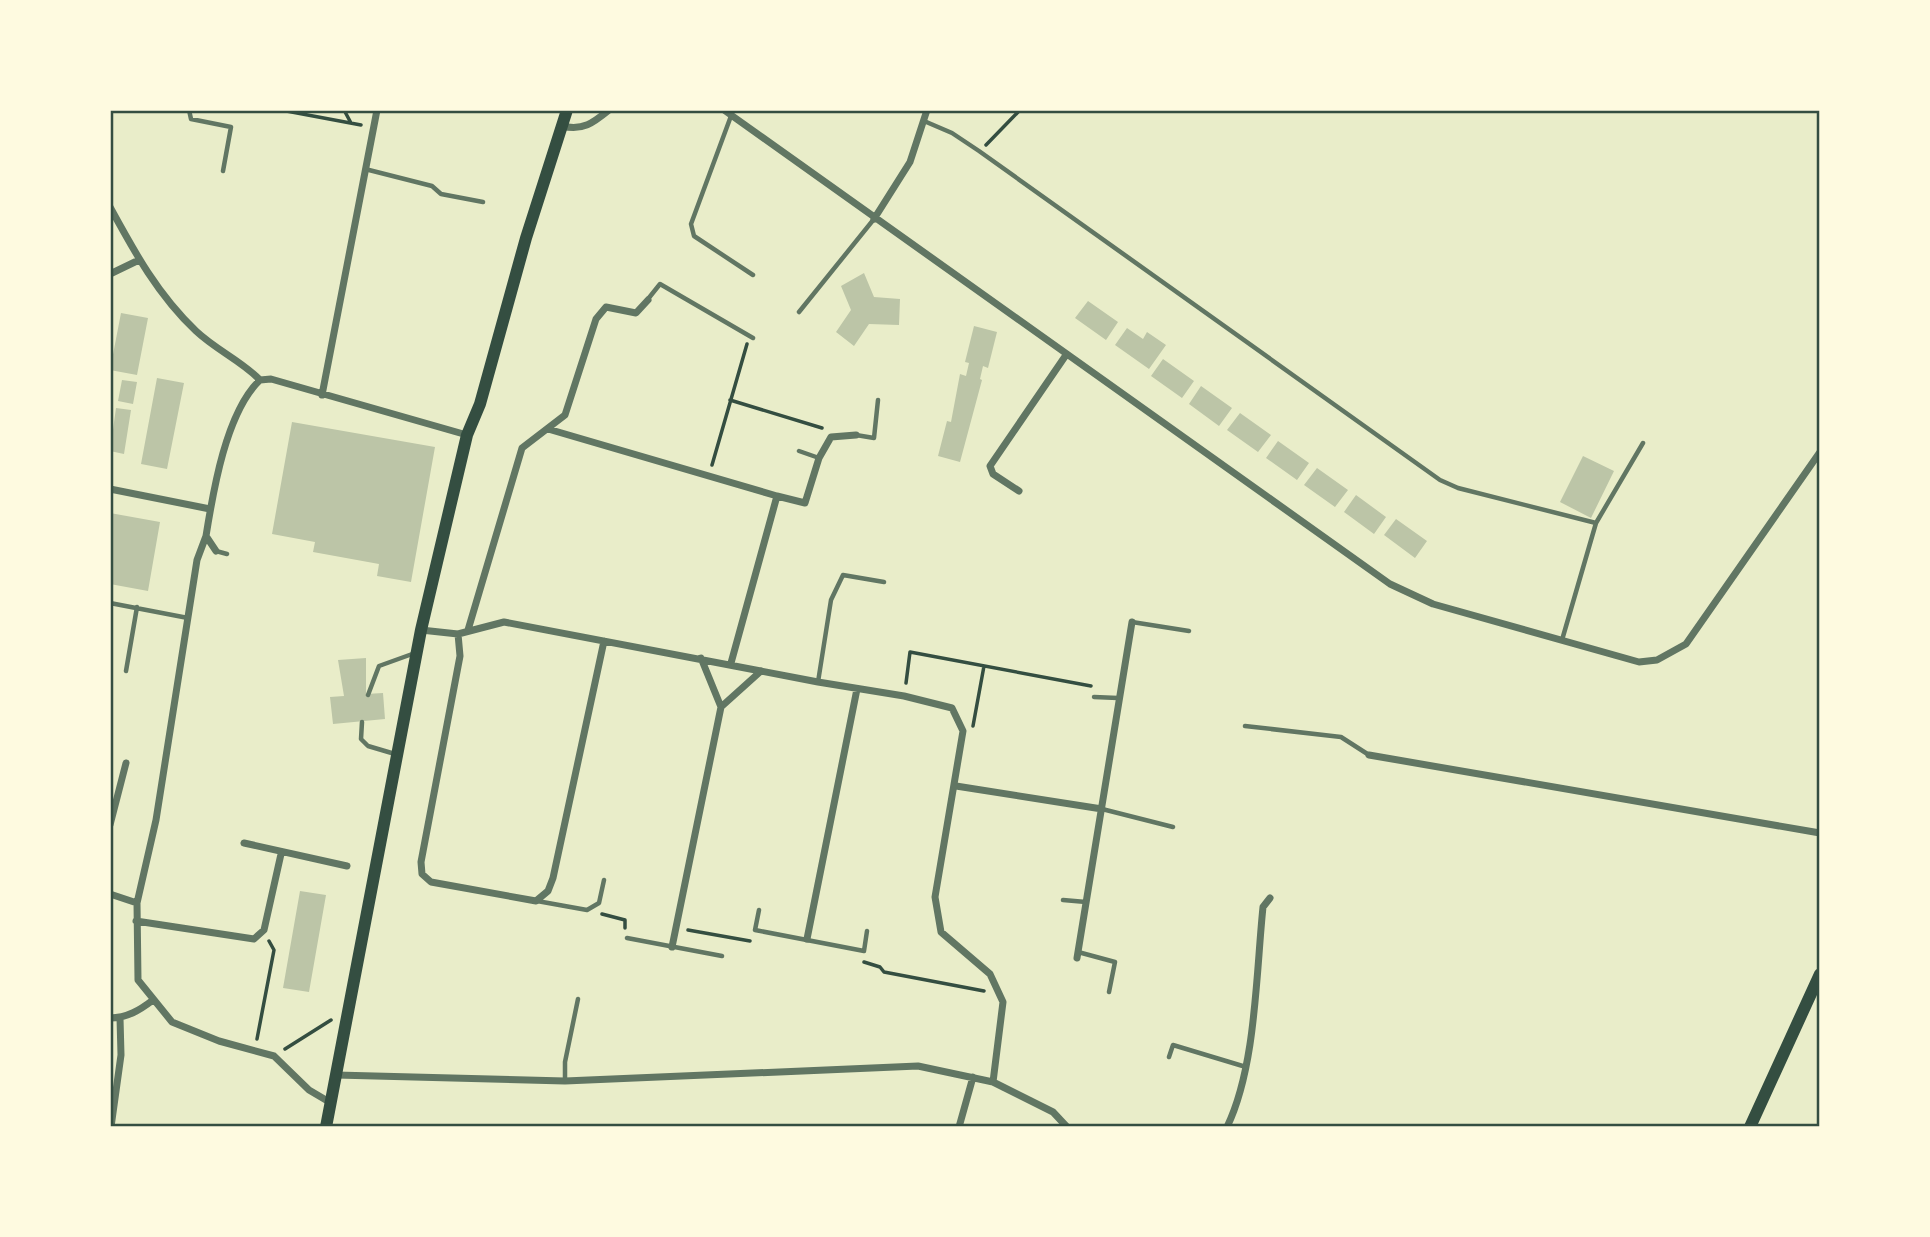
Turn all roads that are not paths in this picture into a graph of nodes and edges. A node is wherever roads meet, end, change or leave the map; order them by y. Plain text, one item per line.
1 (189, 110) edge
2 (377, 110) edge
3 (568, 110) edge
4 (609, 110) edge
5 (724, 110) edge
6 (927, 110) edge
7 (732, 115) junction
8 (924, 121) junction
9 (562, 126) junction
10 (365, 169) junction
11 (223, 171) dead end
12 (483, 202) dead end
13 (110, 207) edge
14 (874, 219) junction
15 (139, 260) junction
16 (110, 274) edge
17 (753, 275) dead end
18 (648, 300) joint
19 (799, 312) dead end
20 (751, 337) road end
21 (1066, 355) junction
22 (260, 380) junction
23 (322, 395) junction
24 (878, 400) dead end
25 (548, 429) junction
26 (467, 435) junction
27 (856, 435) joint
28 (1643, 443) dead end
29 (799, 451) dead end
30 (1820, 452) edge
31 (819, 458) junction
32 (110, 489) edge
33 (1018, 491) dead end
34 (777, 496) junction
35 (210, 509) junction
36 (1596, 523) junction
37 (206, 536) junction
38 (216, 551) joint
39 (227, 554) dead end
40 (884, 582) dead end
41 (110, 603) edge
42 (137, 607) junction
43 (189, 618) junction
44 (1132, 622) joint
45 (421, 630) junction
46 (468, 630) junction
47 (1189, 631) dead end
48 (458, 634) junction
49 (604, 641) junction
50 (1562, 641) junction
51 (416, 652) junction
52 (701, 658) junction
53 (731, 663) junction
54 (127, 671) dead end
55 (761, 671) junction
56 (818, 682) junction
57 (857, 689) junction
58 (368, 695) dead end
59 (1094, 697) road end
60 (1118, 698) junction
61 (721, 707) junction
62 (362, 722) dead end
63 (1245, 726) dead end
64 (396, 755) junction
65 (1369, 755) joint
66 (126, 763) dead end
67 (956, 786) junction
68 (112, 807) edge
69 (1102, 809) junction
70 (110, 825) edge
71 (1173, 827) dead end
72 (1820, 833) edge
73 (244, 843) dead end
74 (281, 854) junction
75 (347, 866) dead end
76 (604, 880) dead end
77 (110, 894) edge
78 (1270, 898) dead end
79 (1063, 900) dead end
80 (536, 901) junction
81 (1089, 902) junction
82 (137, 903) junction
83 (759, 910) dead end
84 (136, 921) junction
85 (867, 931) dead end
86 (626, 938) road end
87 (807, 939) junction
88 (672, 947) junction
89 (1078, 955) joint
90 (722, 956) dead end
91 (1820, 974) edge
92 (1110, 992) dead end
93 (578, 999) dead end
94 (153, 1000) junction
95 (110, 1018) edge
96 (120, 1018) junction
97 (1169, 1057) dead end
98 (1245, 1067) junction
99 (336, 1075) junction
100 (973, 1077) junction
101 (565, 1081) junction
102 (993, 1082) junction
103 (331, 1103) junction
104 (111, 1127) edge
105 (326, 1127) edge
106 (959, 1127) edge
107 (1067, 1127) edge
108 (1227, 1127) edge
109 (1750, 1127) edge

1 - 11 lane
2 - 10 street
3 - 9 main road
4 - 9 street
5 - 7 street
6 - 8 street
7 - 14 street
7 - 17 lane
8 - 14 street
8 - 36 lane
9 - 26 main road
10 - 12 lane
10 - 23 street
13 - 15 street
14 - 19 lane
14 - 21 street
15 - 16 street
15 - 22 street
18 - 20 lane
18 - 25 street
21 - 33 street
21 - 50 street
22 - 23 street
22 - 35 street
23 - 26 street
24 - 27 lane
25 - 34 street
25 - 46 street
26 - 45 main road
27 - 31 street
28 - 36 lane
29 - 31 lane
30 - 50 street
31 - 34 street
32 - 35 street
34 - 53 street
35 - 37 street
36 - 50 lane
37 - 38 street
37 - 43 street
38 - 39 lane
40 - 56 lane
41 - 42 lane
42 - 43 lane
42 - 54 lane
43 - 82 street
44 - 47 lane
44 - 60 street
45 - 48 street
45 - 51 main road
46 - 48 street
46 - 49 street
48 - 80 street
49 - 52 street
49 - 80 street
51 - 58 lane
51 - 64 main road
52 - 53 street
52 - 61 street
53 - 55 street
55 - 56 street
55 - 61 street
56 - 57 street
57 - 67 street
57 - 87 street
59 - 60 lane
60 - 69 street
61 - 88 street
62 - 64 lane
63 - 65 lane
64 - 99 main road
65 - 72 street
66 - 68 street
67 - 69 street
67 - 102 street
68 - 70 street
69 - 71 lane
69 - 81 street
73 - 74 street
74 - 75 street
74 - 84 street
76 - 80 lane
77 - 82 street
78 - 98 street
79 - 81 lane
81 - 89 street
82 - 84 street
83 - 87 lane
84 - 94 street
85 - 87 lane
86 - 88 lane
88 - 90 lane
89 - 92 lane
91 - 109 main road
93 - 101 lane
94 - 96 street
94 - 103 street
95 - 96 street
96 - 104 street
97 - 98 lane
98 - 108 street
99 - 101 street
99 - 103 main road
100 - 101 street
100 - 102 street
100 - 106 street
102 - 107 street
103 - 105 main road

